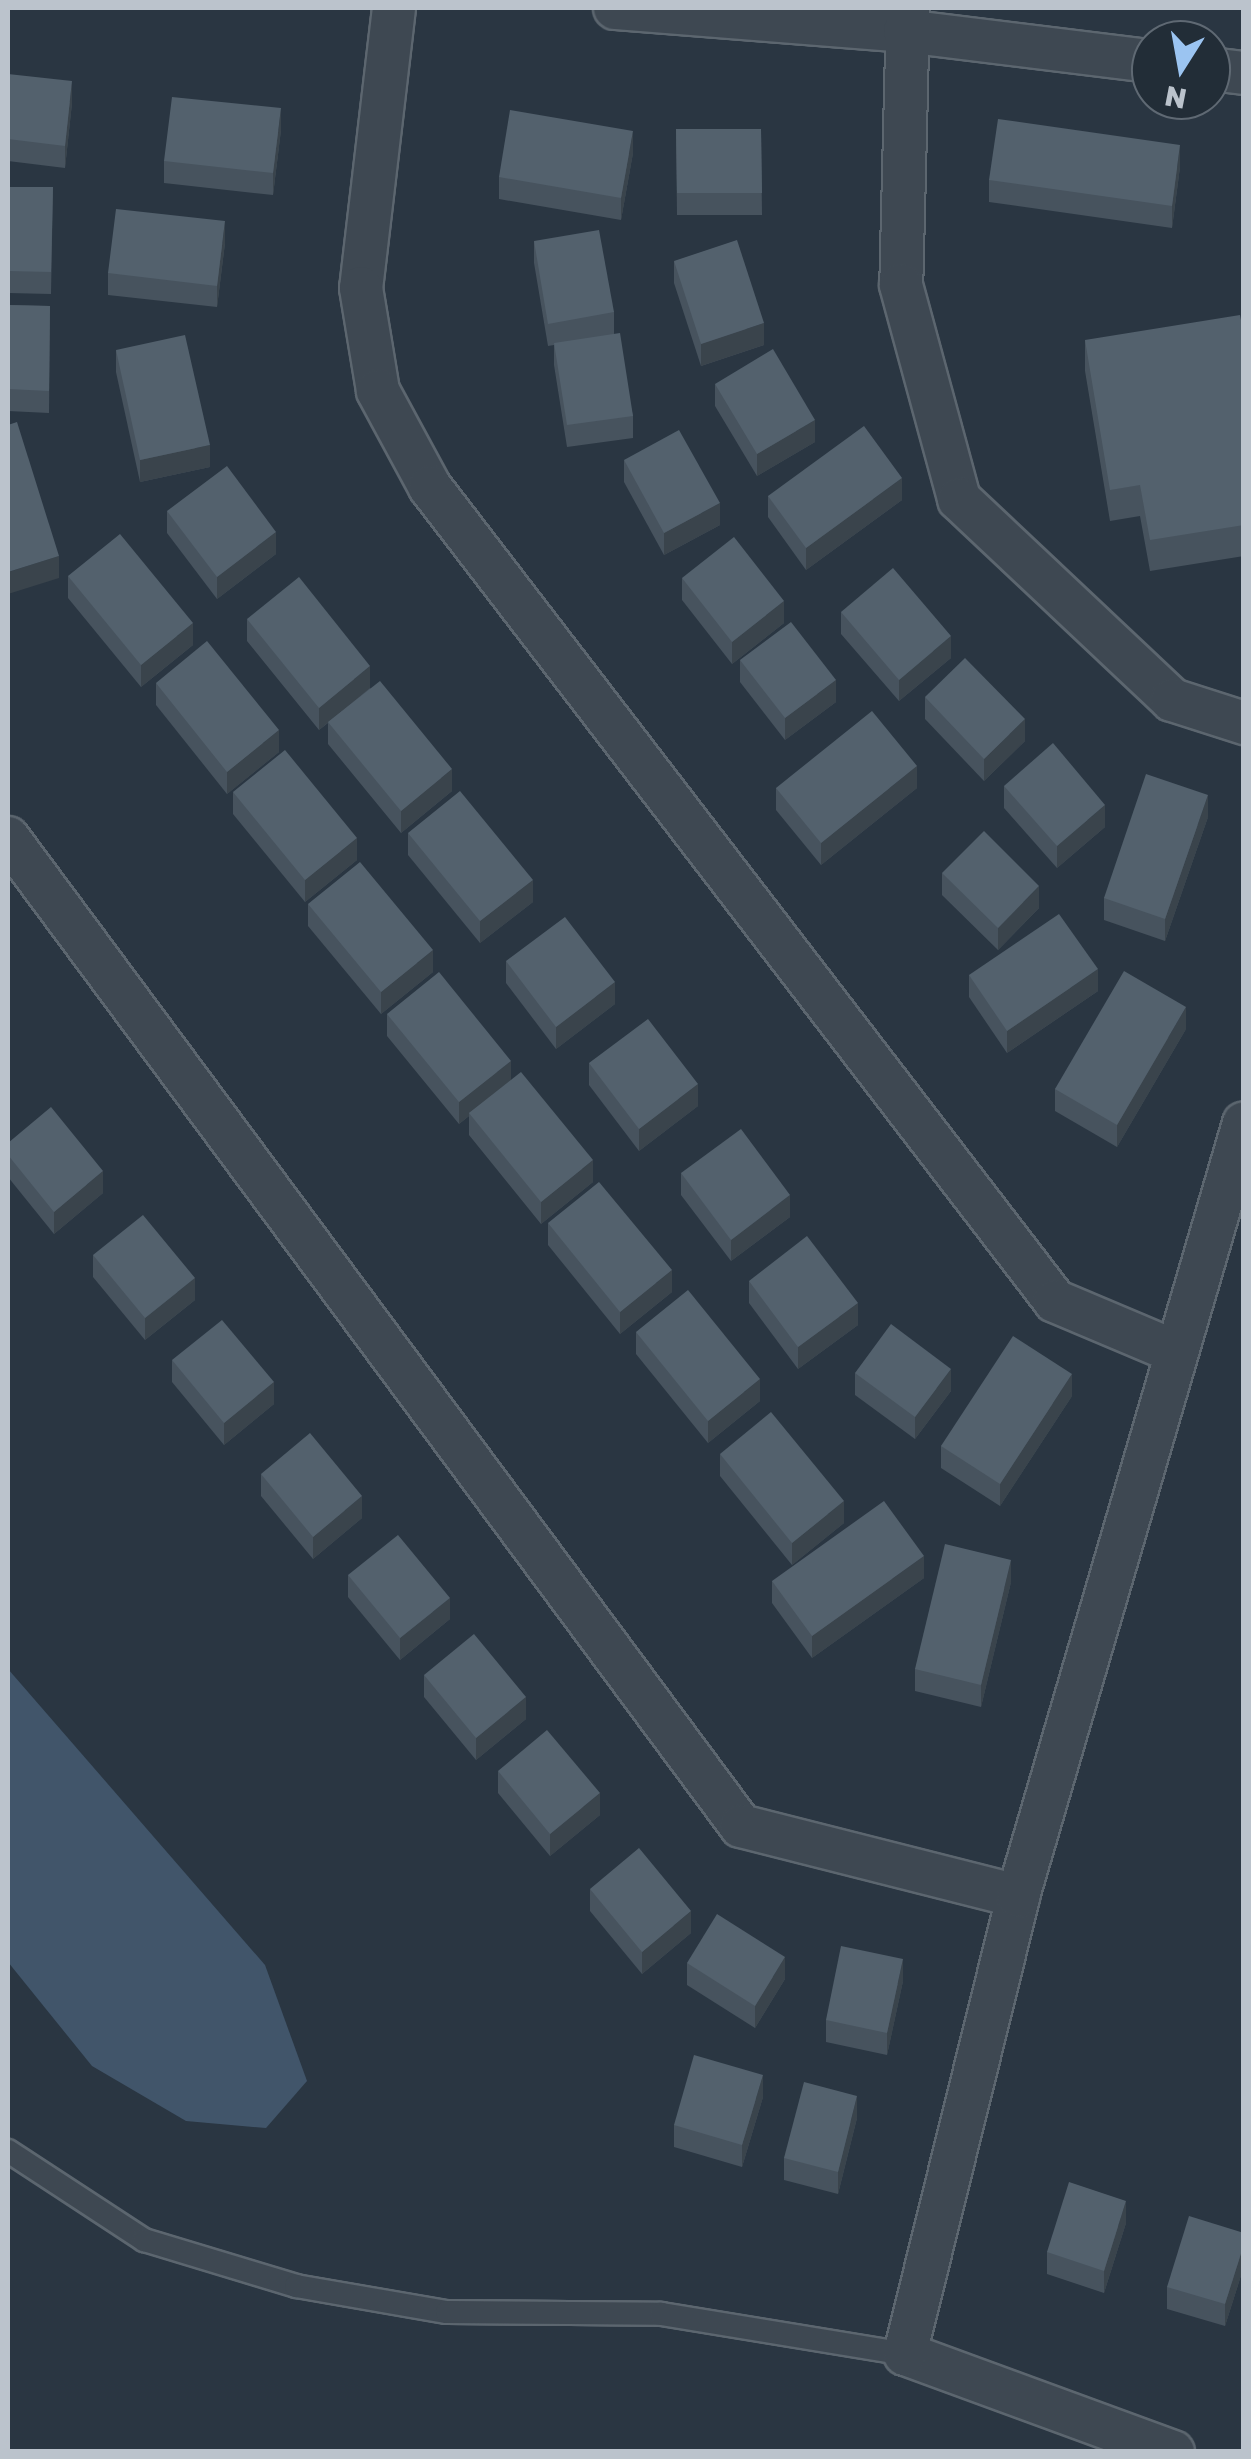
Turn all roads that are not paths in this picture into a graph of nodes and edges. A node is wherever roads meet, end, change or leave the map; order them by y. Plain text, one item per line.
1 (394, 8) edge
2 (615, 8) edge
3 (906, 19) edge
4 (1131, 58) edge
5 (1244, 724) edge
6 (8, 838) edge
7 (1244, 1123) edge
8 (1176, 1352) junction
9 (1018, 1896) junction
10 (8, 2152) edge
11 (906, 2354) junction
12 (1173, 2452) edge

1 - 8 street
2 - 3 street
3 - 4 street
3 - 5 street
6 - 9 street
7 - 8 street
8 - 9 street
9 - 11 street
10 - 11 lane
11 - 12 street

